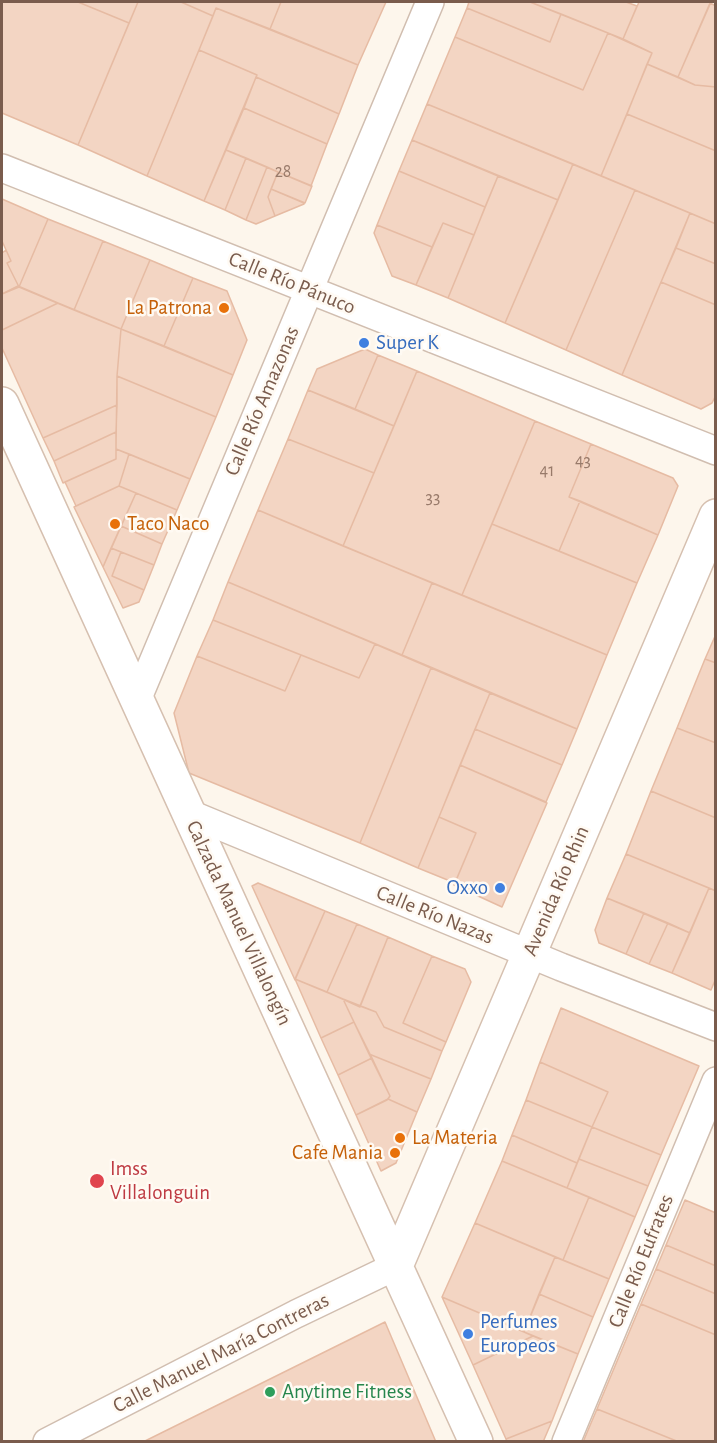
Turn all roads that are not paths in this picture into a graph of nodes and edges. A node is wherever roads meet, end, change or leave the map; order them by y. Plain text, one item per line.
1 (430, 2) edge
2 (2, 168) edge
3 (309, 289) junction
4 (2, 404) edge
5 (716, 452) edge
6 (716, 516) edge
7 (137, 700) junction
8 (188, 813) junction
9 (529, 954) junction
10 (716, 1027) edge
11 (716, 1081) edge
12 (396, 1266) junction
13 (48, 1442) edge
14 (476, 1442) edge
15 (566, 1442) edge

1 - 3 street, Calle Río Amazonas
2 - 3 street, Calle Río Pánuco
3 - 5 street, Calle Río Pánuco
3 - 7 street, Calle Río Amazonas
4 - 7 street, Calzada Manuel Villalongín
6 - 9 street, Avenida Río Rhin
7 - 8 street, Calzada Manuel Villalongín
8 - 9 street, Calle Río Nazas
8 - 12 street, Calzada Manuel Villalongín
9 - 10 street, Calle Río Nazas
9 - 12 street, Avenida Río Rhin
11 - 15 street, Calle Río Eufrates
12 - 13 street, Calle Manuel María Contreras
12 - 14 street, Calzada Manuel Villalongín

